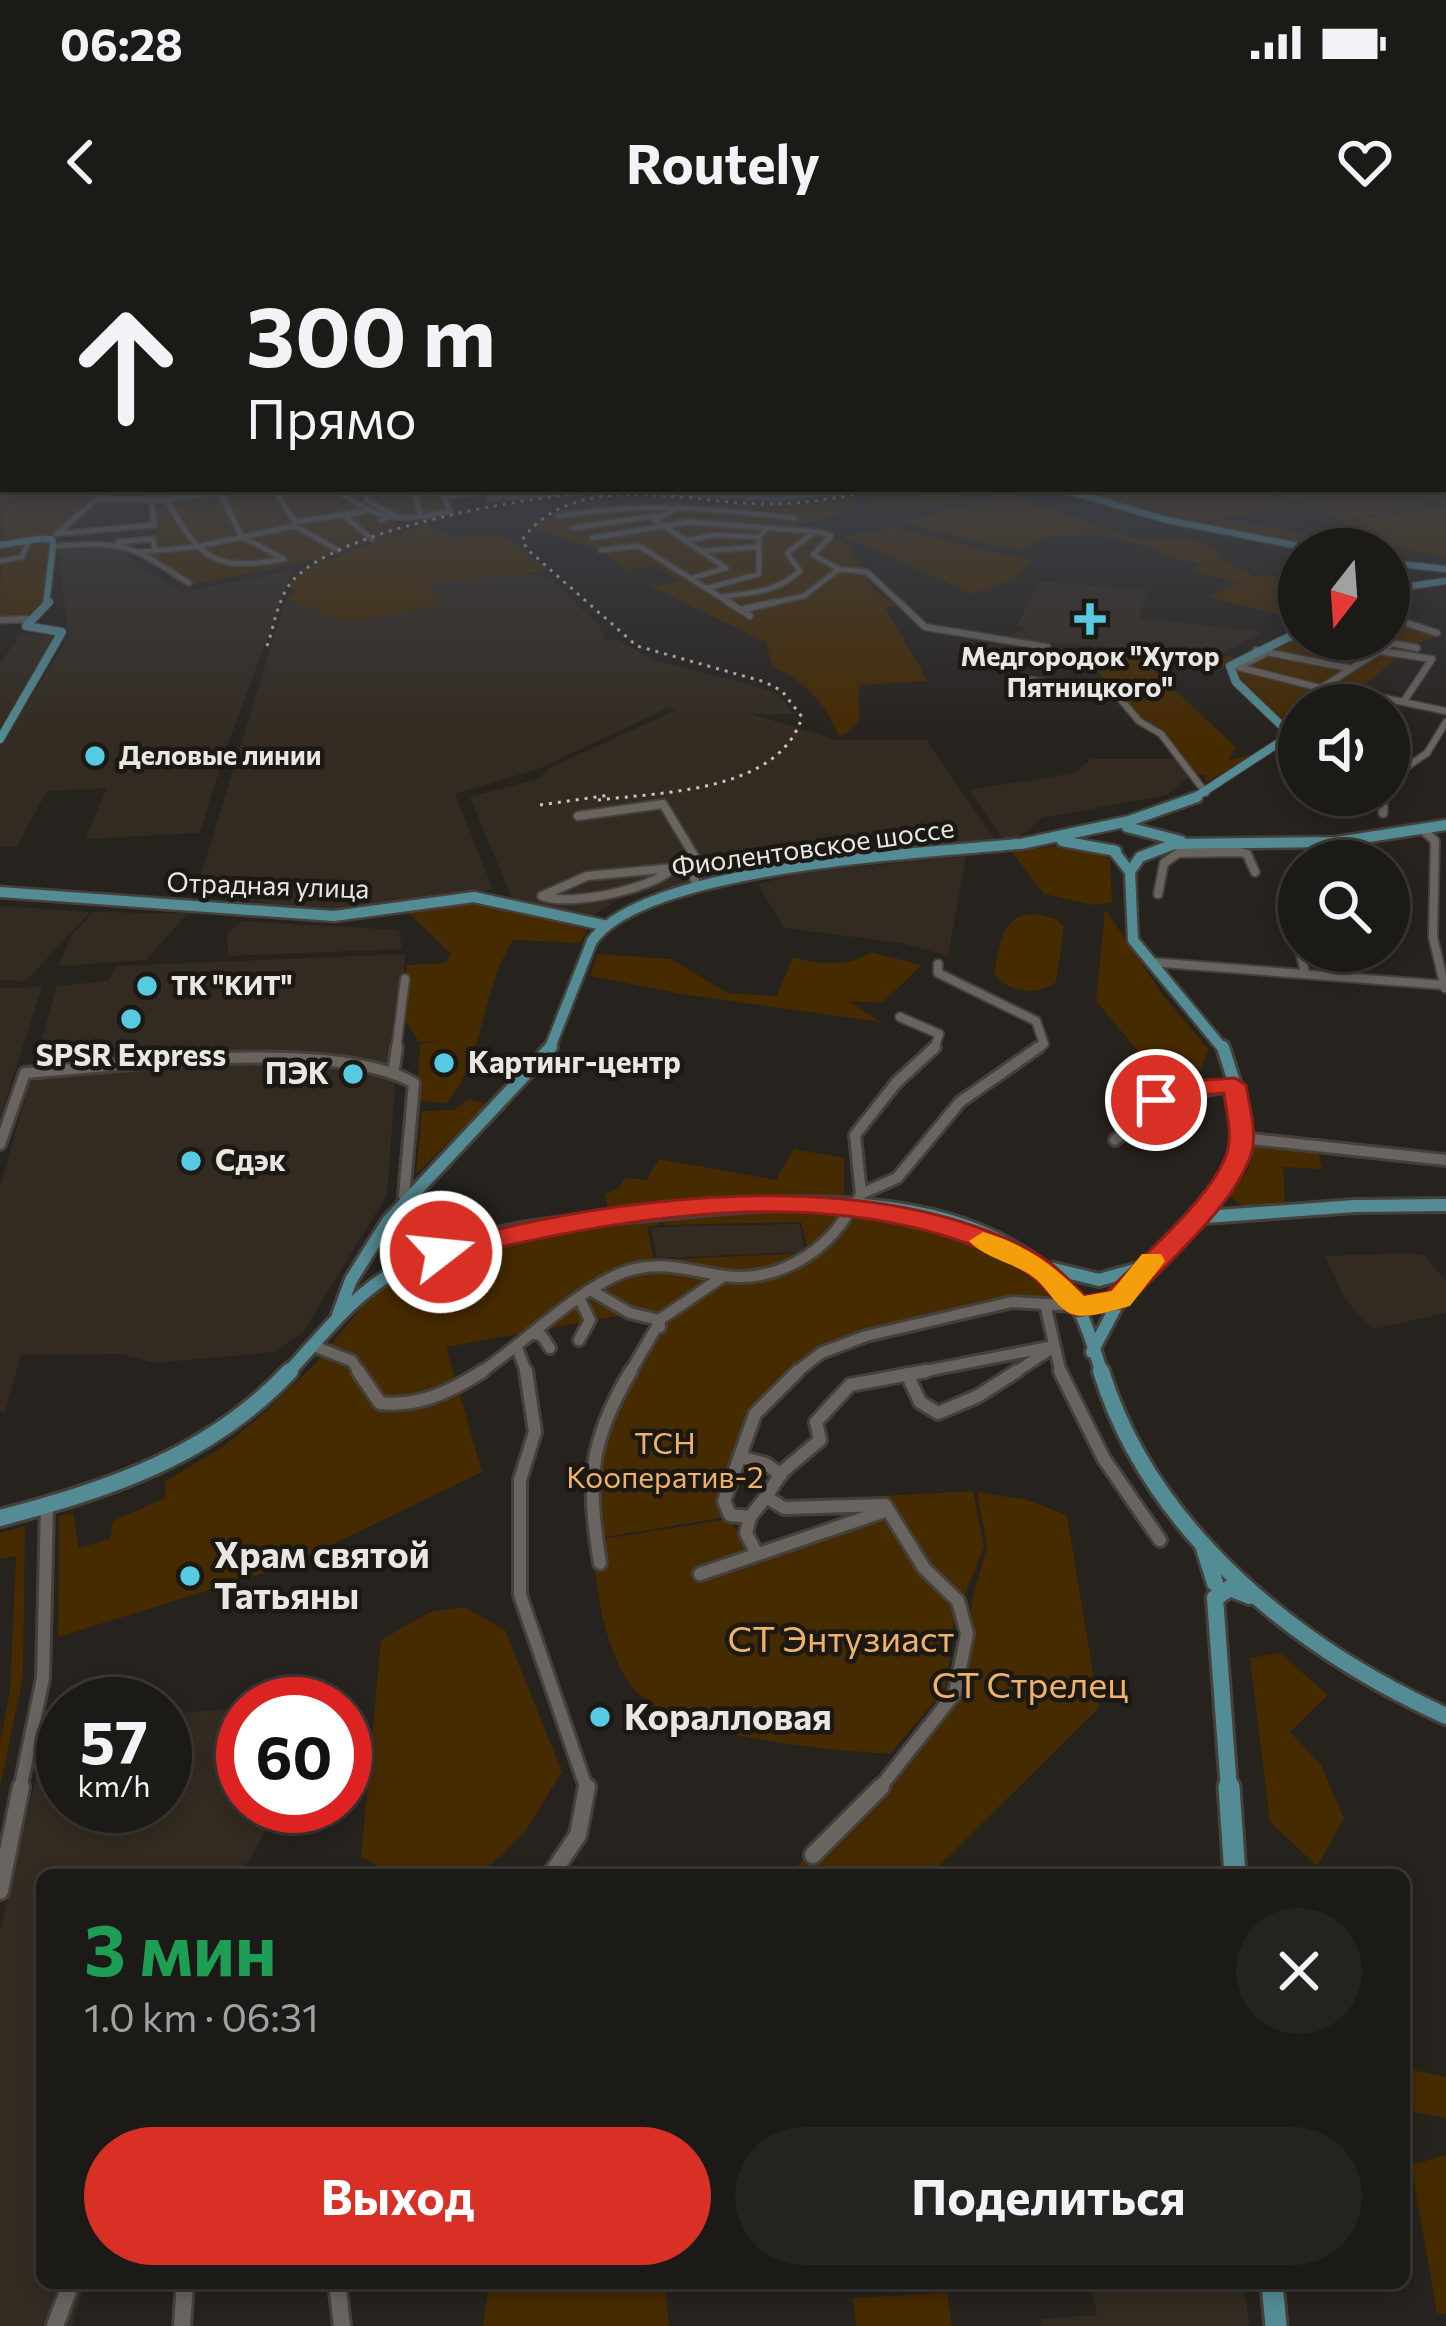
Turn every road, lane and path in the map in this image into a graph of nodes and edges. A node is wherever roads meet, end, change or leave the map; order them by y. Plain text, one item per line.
1 (49, 550) edge
2 (134, 550) edge
3 (153, 550) edge
4 (203, 550) edge
5 (269, 550) edge
6 (647, 550) edge
7 (703, 550) edge
8 (758, 550) edge
9 (790, 550) edge
10 (816, 550) edge
11 (140, 553) junction
12 (790, 556) junction
13 (816, 559) junction
14 (841, 569) junction
15 (1434, 569) edge
16 (724, 572) junction
17 (754, 577) junction
18 (692, 578) junction
19 (1443, 580) edge
20 (189, 584) dead end
21 (1410, 585) edge
22 (708, 588) junction
23 (774, 588) junction
24 (804, 596) junction
25 (721, 597) junction
26 (740, 610) junction
27 (750, 616) dead end
28 (34, 619) junction
29 (0, 620) edge
30 (1410, 624) edge
31 (1437, 633) dead end
32 (1278, 641) edge
33 (1047, 646) dead end
34 (1410, 647) edge
35 (1417, 648) dead end
36 (1256, 650) junction
37 (1410, 658) edge
38 (1362, 660) edge
39 (1348, 668) junction
40 (1031, 680) dead end
41 (1306, 684) edge
42 (1327, 684) edge
43 (1410, 693) edge
44 (1410, 702) edge
45 (1446, 711) edge
46 (1278, 719) edge
47 (1446, 722) edge
48 (0, 739) edge
49 (1278, 742) edge
50 (1410, 764) edge
51 (1206, 794) junction
52 (578, 816) dead end
53 (1156, 816) junction
54 (1445, 825) edge
55 (1113, 827) junction
56 (1422, 829) junction
57 (1154, 835) junction
58 (1435, 841) junction
59 (1196, 842) junction
60 (1020, 844) junction
61 (1110, 849) junction
62 (1153, 850) junction
63 (1166, 859) junction
64 (688, 866) junction
65 (673, 868) junction
66 (1130, 872) junction
67 (1255, 872) dead end
68 (698, 885) junction
69 (0, 892) edge
70 (1158, 894) dead end
71 (619, 910) junction
72 (573, 920) junction
73 (599, 930) junction
74 (1434, 938) junction
75 (1446, 940) edge
76 (1150, 962) junction
77 (938, 964) dead end
78 (1442, 969) edge
79 (1304, 974) joint
80 (405, 980) dead end
81 (1445, 988) edge
82 (900, 1017) dead end
83 (394, 1068) junction
84 (1235, 1085) junction
85 (1242, 1138) junction
86 (1115, 1140) dead end
87 (0, 1144) edge
88 (1446, 1160) edge
89 (1220, 1188) junction
90 (404, 1196) junction
91 (864, 1203) junction
92 (1446, 1205) edge
93 (1205, 1206) junction
94 (1255, 1212) junction
95 (845, 1218) dead end
96 (1192, 1218) junction
97 (1039, 1263) junction
98 (1150, 1263) junction
99 (724, 1276) junction
100 (350, 1278) junction
101 (368, 1288) junction
102 (592, 1292) junction
103 (1120, 1299) junction
104 (580, 1300) junction
105 (1045, 1304) junction
106 (1078, 1306) junction
107 (337, 1320) junction
108 (660, 1327) junction
109 (531, 1335) junction
110 (579, 1340) dead end
111 (1054, 1346) junction
112 (316, 1347) junction
113 (517, 1348) junction
114 (550, 1348) dead end
115 (1092, 1352) junction
116 (908, 1374) junction
117 (740, 1457) junction
118 (781, 1475) junction
119 (766, 1497) junction
120 (47, 1505) junction
121 (885, 1505) junction
122 (750, 1517) junction
123 (0, 1518) edge
124 (1160, 1540) dead end
125 (1201, 1540) junction
126 (757, 1554) junction
127 (600, 1563) dead end
128 (1227, 1566) junction
129 (700, 1574) dead end
130 (1215, 1590) junction
131 (1265, 1604) junction
132 (1446, 1716) edge
133 (813, 1855) dead end
134 (554, 1869) edge
135 (1235, 1869) edge
136 (0, 1891) edge
137 (69, 2289) edge
138 (185, 2289) edge
139 (338, 2289) edge
140 (1273, 2289) edge
141 (55, 2326) edge
142 (182, 2326) edge
143 (342, 2326) edge
144 (1276, 2326) edge

1 - 28 main road
2 - 11 street
3 - 11 street
4 - 5 street
6 - 18 street
7 - 16 street
8 - 17 street
9 - 12 street
10 - 13 street
11 - 20 street
12 - 13 street
12 - 23 street
13 - 14 street
14 - 24 street
14 - 33 street
15 - 19 main road
16 - 17 street
16 - 18 street
17 - 22 street
18 - 22 street
19 - 21 main road
22 - 25 street
23 - 24 street
23 - 25 street
24 - 26 street
25 - 26 street
26 - 27 street
28 - 29 street
28 - 48 main road
30 - 31 street
32 - 36 main road
34 - 35 street
36 - 39 street
36 - 41 street
36 - 46 main road
37 - 43 street
38 - 39 street
39 - 42 street
40 - 51 street
44 - 45 street
47 - 50 street
49 - 51 main road, Фиолентовское шоссе
51 - 53 main road, Фиолентовское шоссе
52 - 64 street
53 - 55 main road, Фиолентовское шоссе
53 - 57 main road
54 - 56 main road
54 - 58 street
55 - 57 main road, Фиолентовское шоссе
55 - 60 main road, Фиолентовское шоссе
55 - 61 main road
56 - 58 street
56 - 59 main road
57 - 59 main road, Фиолентовское шоссе
57 - 62 main road
58 - 74 street
59 - 62 main road, Фиолентовское шоссе
60 - 61 main road, Фиолентовское шоссе
60 - 68 main road, Фиолентовское шоссе
61 - 62 main road, Фиолентовское шоссе
61 - 66 main road
62 - 63 street
62 - 66 main road
63 - 67 street
63 - 70 street
64 - 65 street
64 - 68 street
65 - 65 street
66 - 76 main road
68 - 71 main road, Фиолентовское шоссе
69 - 72 main road, Отрадная улица
71 - 72 main road
71 - 73 main road, Фиолентовское шоссе
72 - 73 main road
73 - 90 main road, Фиолентовское шоссе
74 - 75 street
74 - 78 street
76 - 79 street
76 - 84 main road
77 - 91 street
78 - 81 street
79 - 81 street
80 - 83 street
82 - 91 street
83 - 87 street
83 - 90 street, Фиолентовское шоссе
84 - 85 main road
84 - 86 street
85 - 88 street
85 - 89 main road
89 - 93 main road
89 - 94 main road
90 - 100 main road, Фиолентовское шоссе
91 - 97 main road
91 - 101 main road
91 - 106 main road
92 - 94 main road
93 - 94 main road
93 - 96 main road
94 - 96 main road
95 - 99 street
96 - 98 main road
97 - 98 main road
97 - 106 main road
98 - 103 main road
99 - 102 street
99 - 108 street
100 - 101 main road
100 - 107 main road, Фиолентовское шоссе
101 - 107 main road
102 - 104 street
102 - 108 street
103 - 106 main road
103 - 115 main road
104 - 109 street
104 - 110 street
105 - 106 street
105 - 111 street
105 - 117 street
106 - 115 main road
107 - 112 main road
108 - 127 street
109 - 113 street
109 - 114 street
111 - 116 street
111 - 116 street
111 - 124 street
112 - 113 street
112 - 120 main road
113 - 134 street
115 - 125 main road
116 - 118 street
117 - 118 street
117 - 122 street
118 - 119 street
119 - 121 street
119 - 122 street
120 - 123 main road
120 - 136 street
121 - 126 street
121 - 133 street
122 - 126 street
125 - 128 main road
125 - 130 main road
126 - 129 street
128 - 130 main road
128 - 131 main road
130 - 131 main road
130 - 135 main road
131 - 132 main road
137 - 141 street
138 - 142 street
139 - 143 street
140 - 144 main road

